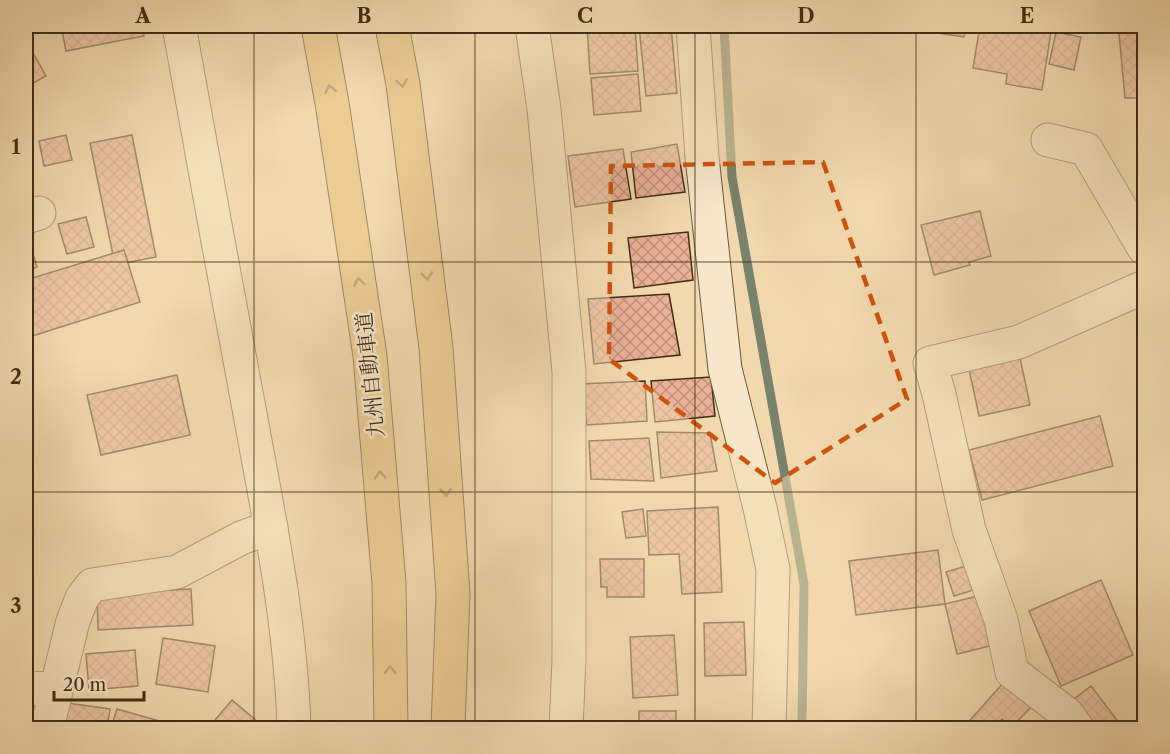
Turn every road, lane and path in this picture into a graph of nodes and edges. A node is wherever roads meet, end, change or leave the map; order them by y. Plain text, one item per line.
1 (179, 26) edge
2 (318, 26) edge
3 (392, 26) edge
4 (532, 26) edge
5 (693, 26) edge
6 (1048, 140) dead end
7 (1144, 248) edge
8 (1144, 287) edge
9 (271, 527) junction
10 (41, 689) edge
11 (47, 729) edge
12 (294, 729) edge
13 (391, 729) edge
14 (448, 729) edge
15 (566, 729) edge
16 (769, 729) edge
17 (1077, 729) edge

1 - 9 street
13 -> 2 highway, 九州自動車道
3 -> 14 highway
4 - 15 street
5 - 16 street
6 - 7 street
8 - 17 street
9 - 10 street
9 - 12 street
10 - 11 street

